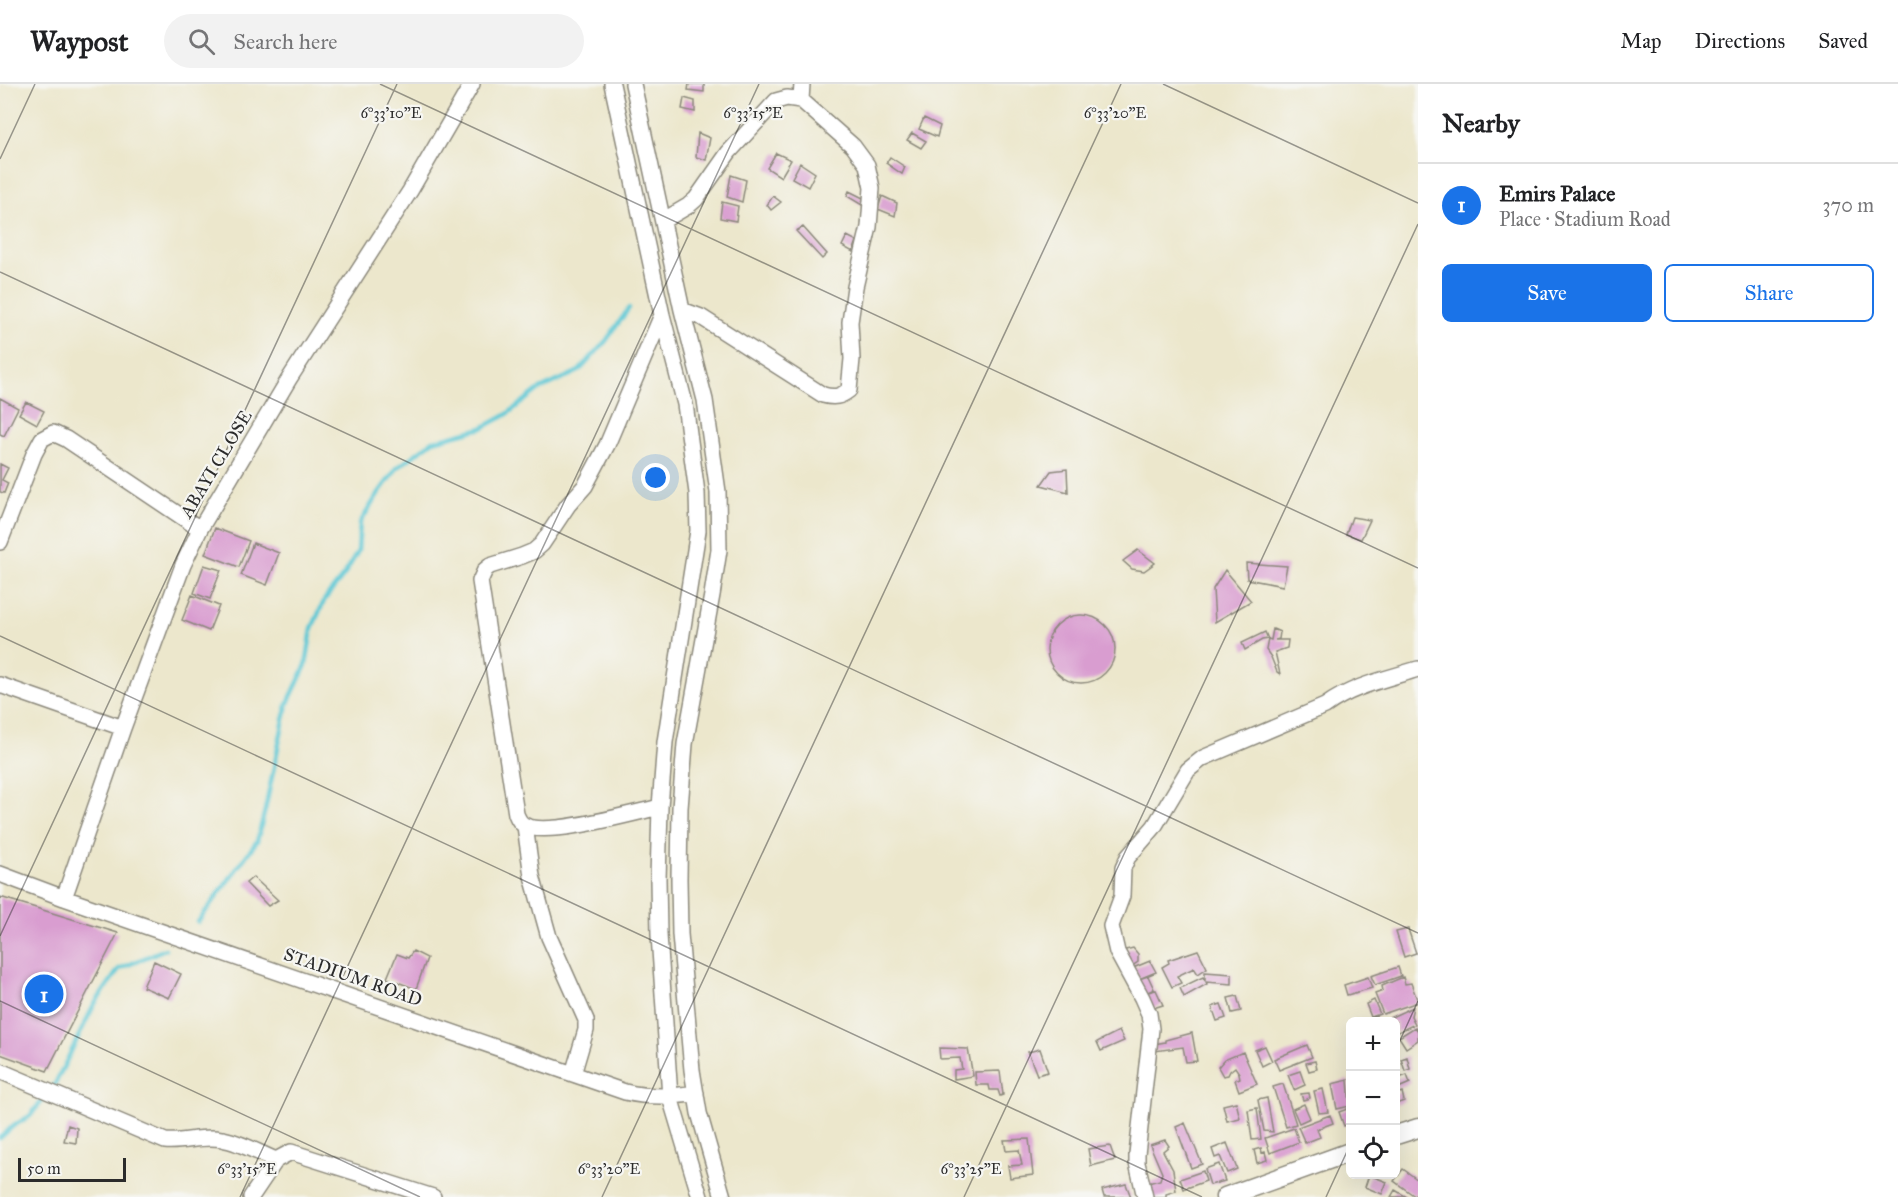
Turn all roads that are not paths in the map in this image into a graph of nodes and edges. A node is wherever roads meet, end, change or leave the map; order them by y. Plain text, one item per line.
1 (472, 84) edge
2 (612, 84) edge
3 (633, 84) edge
4 (802, 84) edge
5 (801, 100) junction
6 (664, 220) junction
7 (682, 309) junction
8 (662, 315) junction
9 (200, 530) junction
10 (0, 543) edge
11 (1418, 669) edge
12 (0, 685) edge
13 (123, 728) junction
14 (660, 807) junction
15 (525, 826) junction
16 (0, 874) edge
17 (64, 898) junction
18 (0, 1071) edge
19 (573, 1074) junction
20 (696, 1093) junction
21 (670, 1097) junction
22 (1418, 1128) edge
23 (1400, 1133) edge
24 (1346, 1153) edge
25 (276, 1160) junction
26 (251, 1197) edge
27 (432, 1197) edge
28 (700, 1197) edge
29 (723, 1197) edge
30 (1145, 1197) edge
31 (1225, 1197) edge

1 - 9 street, ABAYI CLOSE
2 - 8 street
3 - 6 street
4 - 5 street
5 - 6 street
5 - 7 street
6 - 7 street
7 - 20 street
8 - 14 street
8 - 15 street
9 - 10 street
9 - 13 street, ABAYI CLOSE
11 - 30 street
12 - 13 street
13 - 17 street, ABAYI CLOSE
14 - 15 street
14 - 21 street
15 - 19 street
16 - 17 street, STADIUM ROAD
17 - 19 street, STADIUM ROAD
18 - 25 street
19 - 21 street, STADIUM ROAD
20 - 21 street, STADIUM ROAD
20 - 29 street
21 - 28 street
22 - 23 main road
24 - 31 main road
25 - 26 street
25 - 27 street

